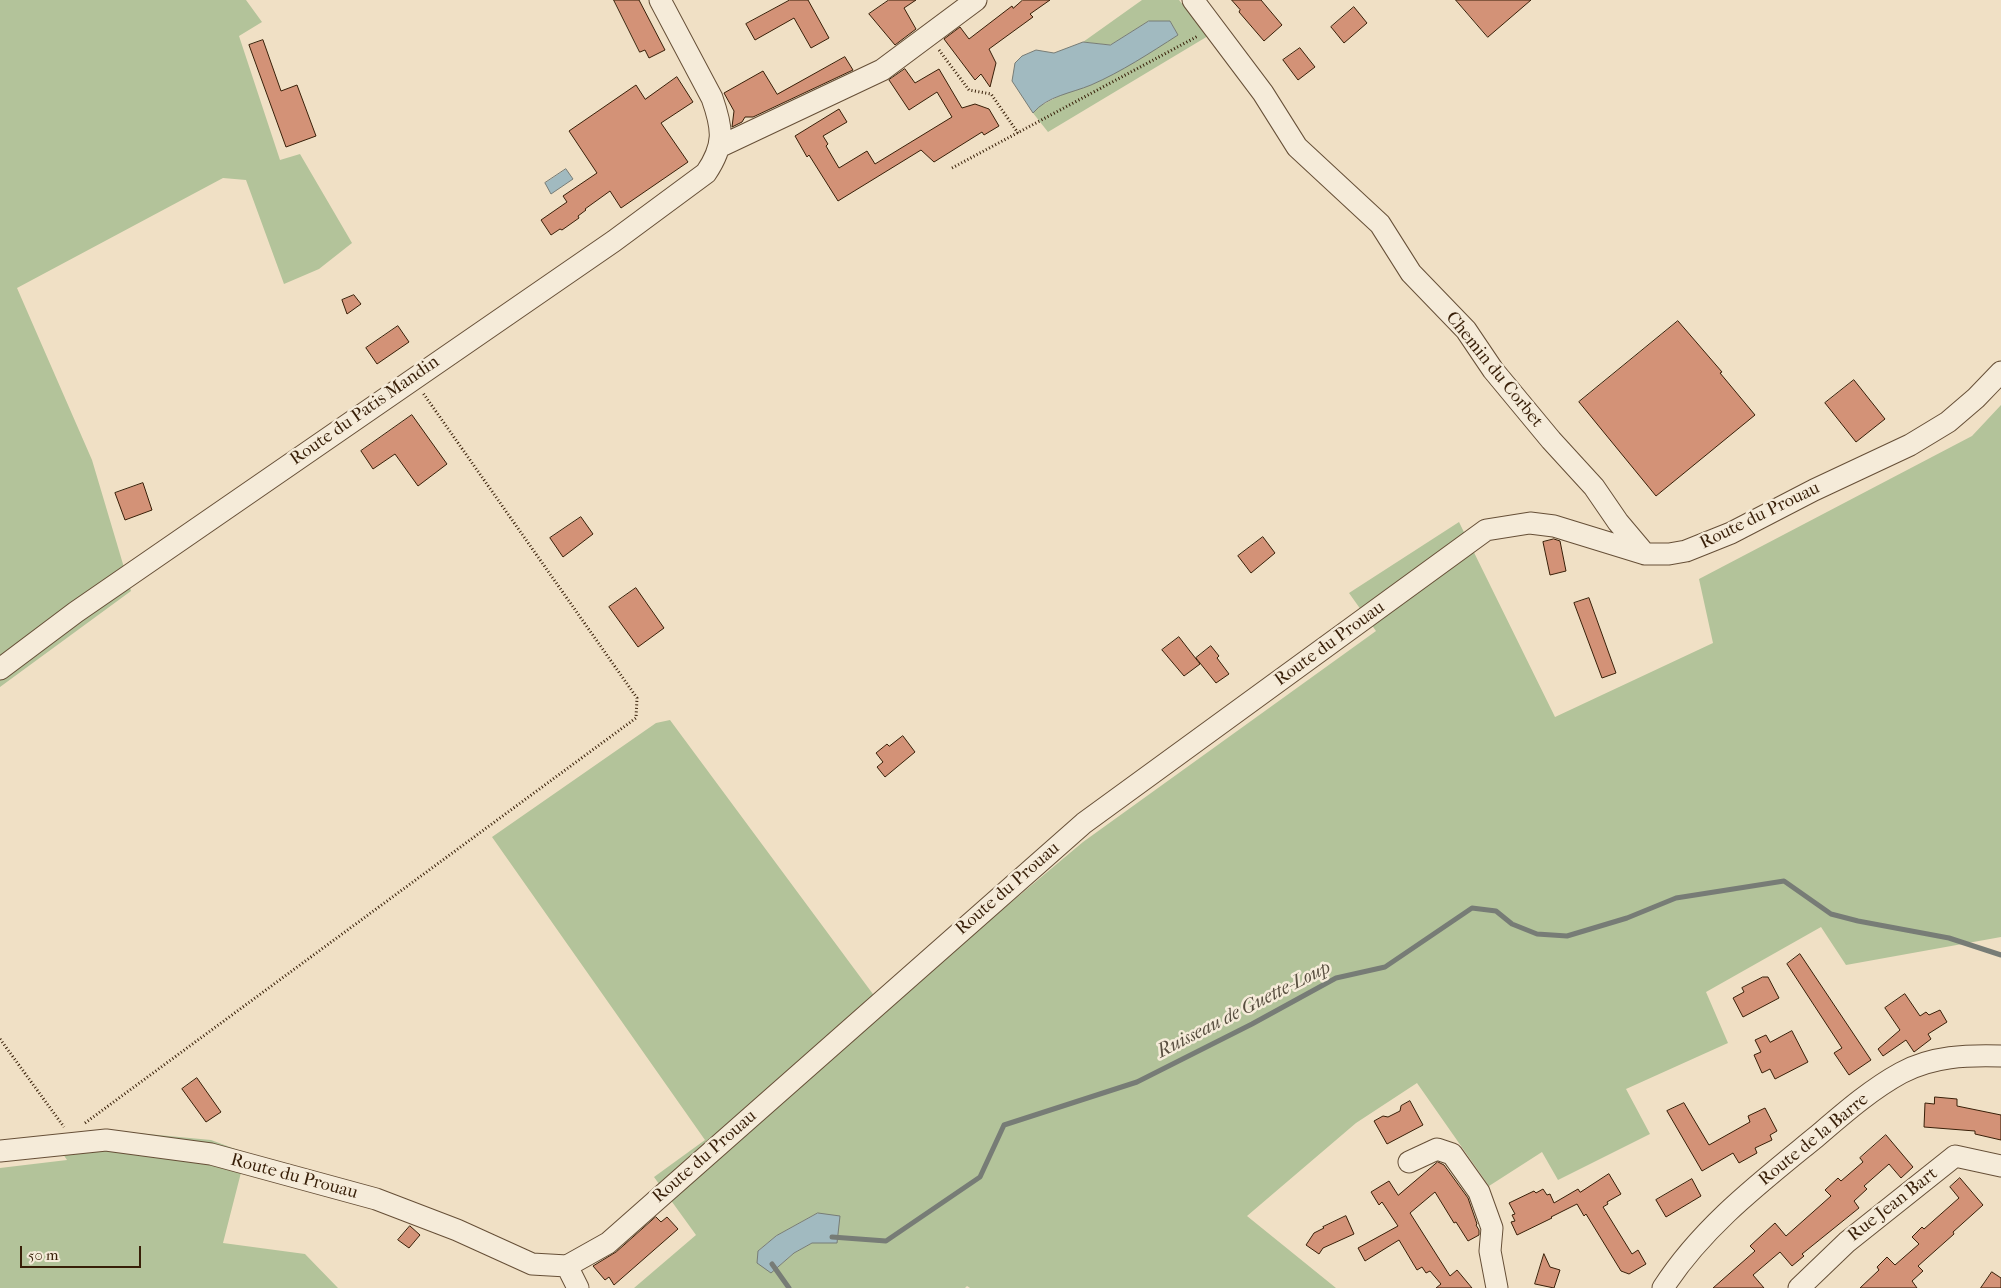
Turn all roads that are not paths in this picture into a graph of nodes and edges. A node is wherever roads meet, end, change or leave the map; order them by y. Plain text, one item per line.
1 (660, 0) edge
2 (976, 0) edge
3 (1194, 0) edge
4 (721, 146) junction
5 (2001, 372) edge
6 (1645, 554) junction
7 (0, 669) edge
8 (2001, 1056) edge
9 (0, 1151) edge
10 (1409, 1162) dead end
11 (2001, 1166) edge
12 (567, 1266) junction
13 (578, 1288) edge
14 (1497, 1288) edge
15 (1663, 1288) edge
16 (1799, 1288) edge

1 - 4 street
2 - 4 street
3 - 6 street, Chemin du Corbet
4 - 7 street, Route du Patis Mandin
5 - 6 street, Route du Prouau
6 - 12 street, Route du Prouau
8 - 15 street, Route de la Barre
9 - 12 street, Route du Prouau
10 - 14 street
11 - 16 street, Rue Jean Bart
12 - 13 street

